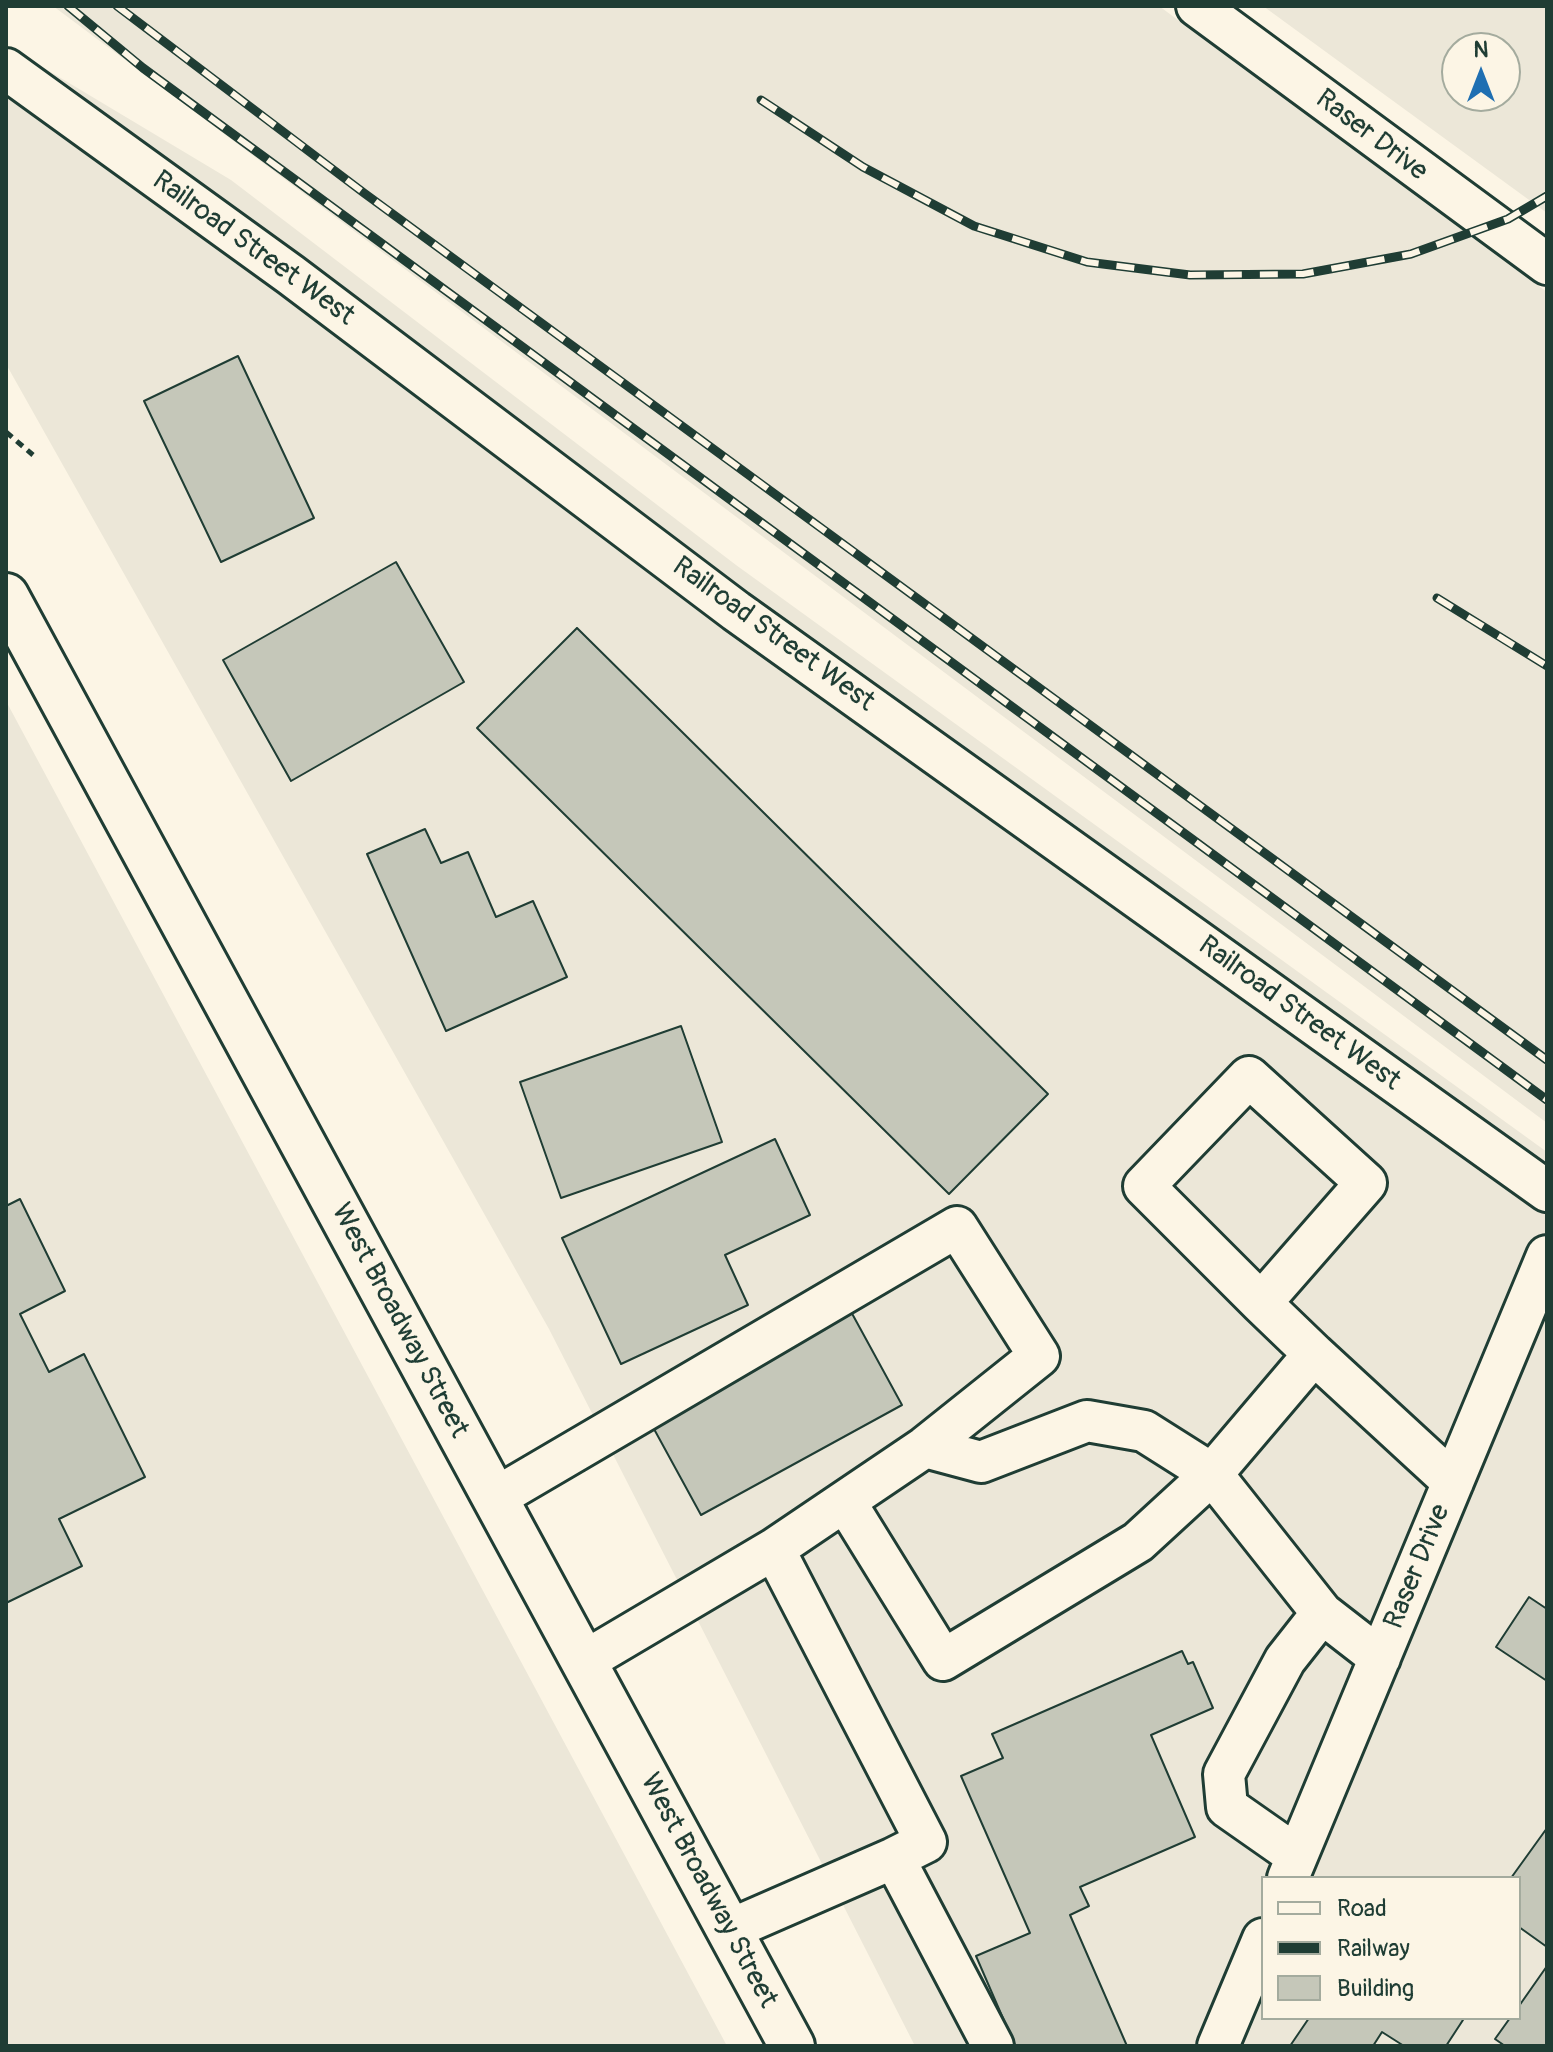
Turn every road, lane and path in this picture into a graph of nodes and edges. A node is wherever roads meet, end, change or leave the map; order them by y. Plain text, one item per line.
1 (1197, 6) edge
2 (6, 69) edge
3 (1547, 264) edge
4 (6, 432) edge
5 (33, 455) dead end
6 (6, 596) edge
7 (1547, 1191) edge
8 (1547, 1256) edge
9 (1261, 1303) junction
10 (1314, 1354) junction
11 (925, 1447) junction
12 (1212, 1474) junction
13 (1453, 1482) junction
14 (495, 1498) junction
15 (846, 1503) junction
16 (774, 1549) junction
17 (1322, 1613) junction
18 (1380, 1658) junction
19 (583, 1662) junction
20 (894, 1858) junction
21 (1293, 1867) edge
22 (729, 1930) junction
23 (1261, 1944) edge
24 (792, 2046) edge
25 (993, 2046) edge
26 (1218, 2046) edge

1 - 3 street, Raser Drive
2 - 7 street, Railroad Street West
4 - 5 path
6 - 14 main road, West Broadway Street
8 - 13 street, Raser Drive
9 - 9 street
9 - 10 street
10 - 12 street
10 - 13 street
11 - 12 street
11 - 14 street
11 - 15 street
12 - 15 street
12 - 17 street
13 - 18 street, Raser Drive
14 - 19 main road, West Broadway Street
15 - 16 street
16 - 19 street
16 - 20 street
17 - 18 street
17 - 21 street
18 - 21 street, Raser Drive
19 - 22 main road, West Broadway Street
20 - 22 street
20 - 25 street
22 - 24 main road, West Broadway Street
23 - 26 street

